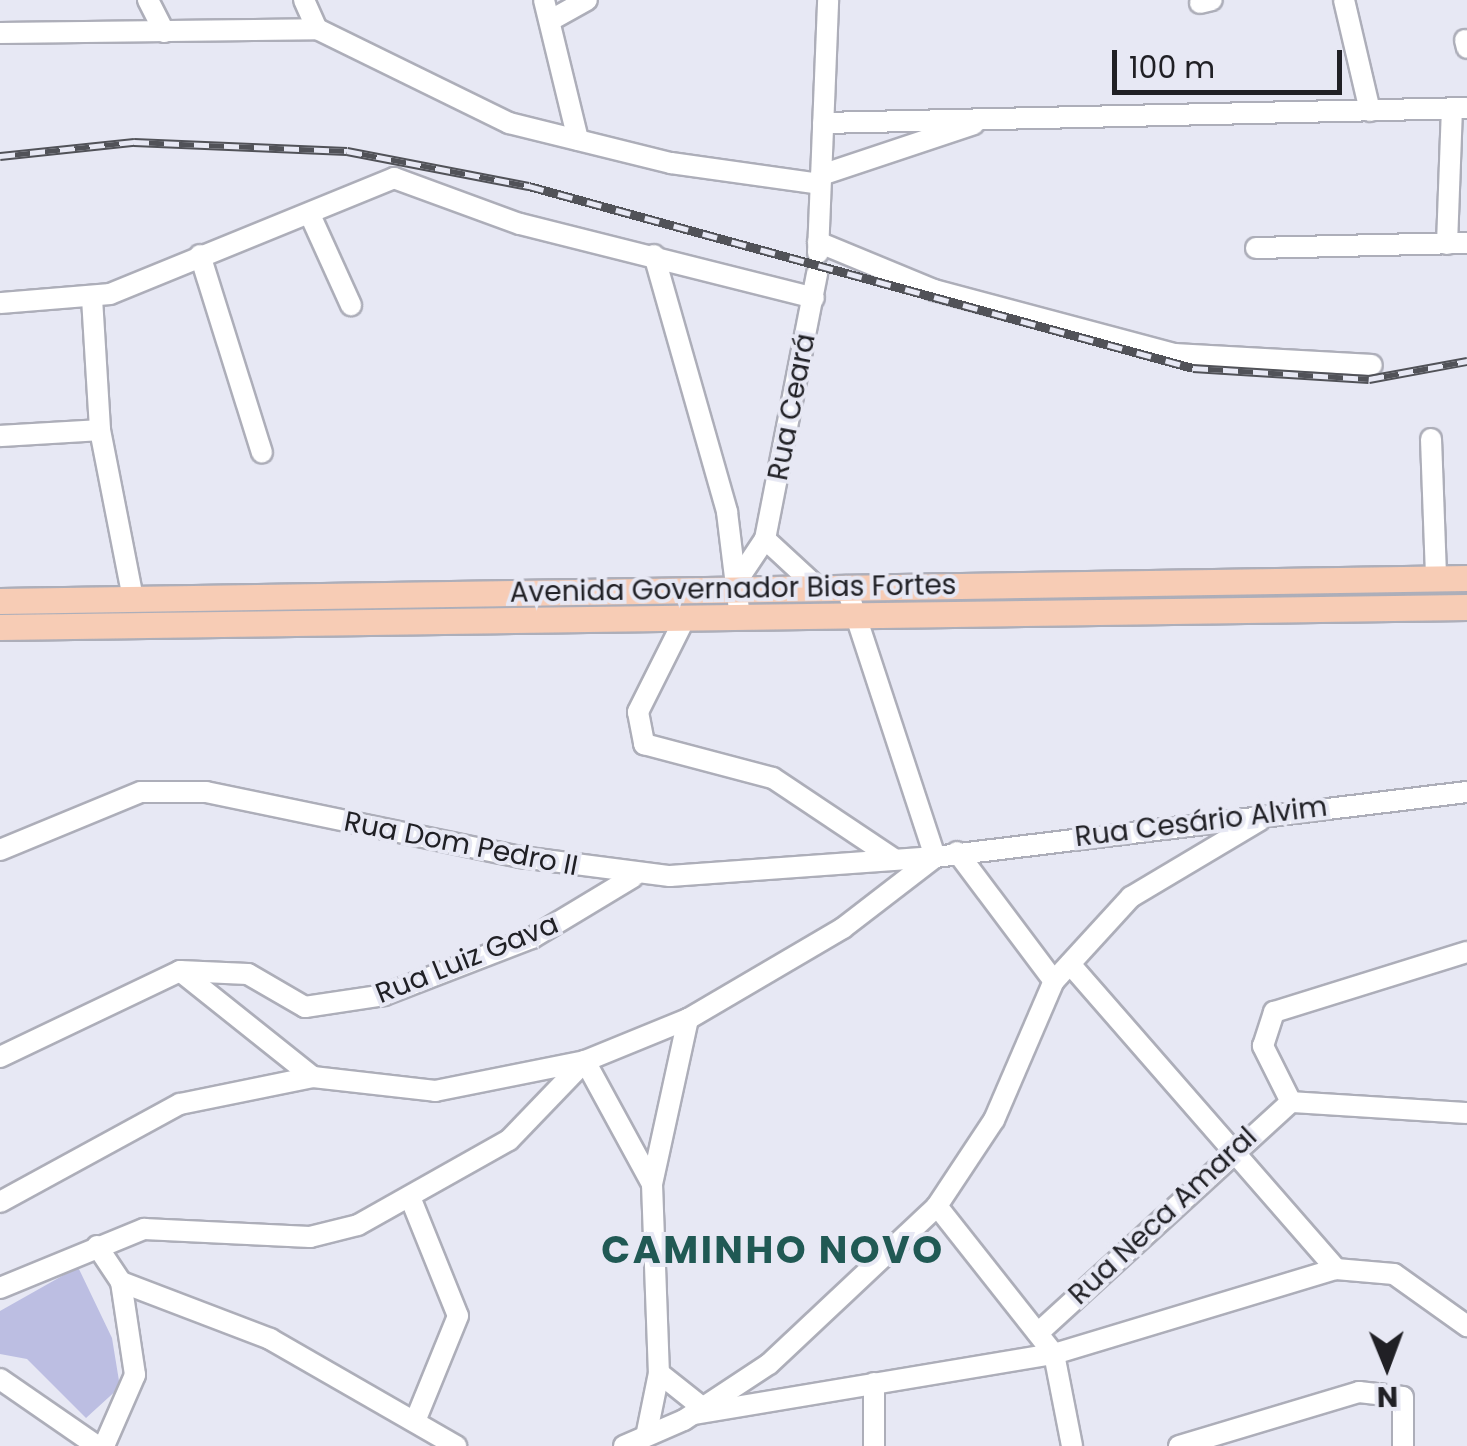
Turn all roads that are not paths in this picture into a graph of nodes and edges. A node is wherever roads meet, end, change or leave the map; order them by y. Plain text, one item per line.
1 (148, 0) edge
2 (304, 0) edge
3 (588, 0) edge
4 (828, 0) edge
5 (1344, 0) edge
6 (548, 10) edge
7 (317, 29) junction
8 (164, 32) junction
9 (0, 34) edge
10 (1460, 108) edge
11 (1370, 111) junction
12 (981, 121) junction
13 (823, 123) junction
14 (578, 140) junction
15 (821, 180) junction
16 (311, 217) junction
17 (1457, 244) edge
18 (1256, 248) dead end
19 (200, 255) junction
20 (654, 256) junction
21 (818, 257) junction
22 (92, 298) junction
23 (814, 298) junction
24 (0, 303) edge
25 (351, 305) dead end
26 (1372, 365) dead end
27 (100, 430) junction
28 (0, 436) edge
29 (1432, 439) dead end
30 (262, 453) dead end
31 (766, 540) junction
32 (1429, 578) junction
33 (1467, 578) edge
34 (1194, 581) junction
35 (737, 585) junction
36 (816, 586) junction
37 (846, 586) junction
38 (508, 593) junction
39 (134, 598) junction
40 (173, 598) junction
41 (0, 601) edge
42 (1467, 607) edge
43 (1422, 608) junction
44 (1195, 610) junction
45 (856, 615) junction
46 (740, 618) junction
47 (684, 620) junction
48 (509, 622) junction
49 (177, 627) junction
50 (0, 628) edge
51 (1467, 792) edge
52 (1276, 812) junction
53 (0, 850) edge
54 (957, 852) junction
55 (935, 857) junction
56 (896, 860) junction
57 (633, 877) junction
58 (1467, 952) edge
59 (1070, 964) junction
60 (180, 971) junction
61 (1054, 981) junction
62 (688, 1019) junction
63 (0, 1057) edge
64 (585, 1061) junction
65 (313, 1077) junction
66 (1291, 1102) junction
67 (1467, 1113) edge
68 (1233, 1148) junction
69 (652, 1184) junction
70 (410, 1197) junction
71 (0, 1202) edge
72 (938, 1206) junction
73 (97, 1246) junction
74 (1336, 1270) junction
75 (121, 1282) junction
76 (0, 1288) edge
77 (1467, 1326) edge
78 (1038, 1332) junction
79 (1054, 1354) junction
80 (659, 1373) junction
81 (0, 1378) edge
82 (874, 1383) junction
83 (699, 1411) junction
84 (416, 1419) junction
85 (661, 1435) edge
86 (1216, 1441) edge
87 (100, 1446) edge
88 (456, 1446) edge
89 (624, 1446) edge
90 (874, 1446) edge
91 (1072, 1446) edge
92 (1179, 1446) edge
93 (1403, 1446) edge

1 - 8 street
2 - 7 street
3 - 6 street
4 - 13 street, Rua Ceará
5 - 11 street
6 - 14 street
7 - 8 street
7 - 14 street
8 - 9 street
10 - 11 street
10 - 17 street
11 - 12 street
12 - 13 street
12 - 15 street
13 - 15 street, Rua Ceará
14 - 15 street
15 - 21 street, Rua Ceará
16 - 19 street
16 - 20 street
16 - 25 street
17 - 18 street
19 - 22 street
19 - 30 street
20 - 23 street
20 - 35 street
21 - 23 street, Rua Ceará
21 - 26 street
22 - 24 street
22 - 27 street
23 - 31 street, Rua Ceará
27 - 28 street
27 - 39 street
29 - 32 street
31 - 35 street, Rua Ceará
31 - 36 street
32 - 33 main road, Avenida Governador Bias Fortes
32 - 34 main road, Avenida Governador Bias Fortes
32 - 43 main road
34 - 37 main road, Avenida Governador Bias Fortes
34 - 44 main road
35 - 36 main road, Avenida Governador Bias Fortes
35 - 38 main road, Avenida Governador Bias Fortes
35 - 46 street
36 - 37 main road, Avenida Governador Bias Fortes
37 - 45 street
38 - 40 main road, Avenida Governador Bias Fortes
38 - 48 main road
39 - 40 main road, Avenida Governador Bias Fortes
39 - 41 main road, Avenida Governador Bias Fortes
40 - 49 main road
42 - 43 main road, Avenida Governador Bias Fortes
43 - 44 main road, Avenida Governador Bias Fortes
44 - 45 main road, Avenida Governador Bias Fortes
45 - 46 main road, Avenida Governador Bias Fortes
45 - 55 street
46 - 47 main road, Avenida Governador Bias Fortes
47 - 48 main road, Avenida Governador Bias Fortes
47 - 56 street
48 - 49 main road, Avenida Governador Bias Fortes
49 - 50 main road, Avenida Governador Bias Fortes
51 - 52 street, Rua Cesário Alvim
52 - 54 street, Rua Cesário Alvim
52 - 59 street
53 - 57 street, Rua Dom Pedro II
54 - 55 street, Rua Cesário Alvim
54 - 61 street
55 - 56 street, Rua Dom Pedro II
55 - 62 street
56 - 57 street, Rua Dom Pedro II
57 - 60 street, Rua Luiz Gava
58 - 66 street
59 - 61 street
59 - 68 street
60 - 63 street
60 - 65 street
61 - 72 street
62 - 64 street
62 - 69 street
64 - 65 street
64 - 69 street
64 - 70 street
65 - 71 street
66 - 67 street
66 - 68 street, Rua Neca Amaral
68 - 74 street
68 - 78 street, Rua Neca Amaral
69 - 80 street
70 - 73 street
70 - 84 street
72 - 78 street
72 - 83 street
73 - 75 street
73 - 76 street
74 - 77 street
74 - 79 street
75 - 84 street
75 - 87 street
78 - 79 street
79 - 82 street
79 - 91 street
80 - 83 street
80 - 85 street
81 - 87 street
82 - 83 street
82 - 90 street
83 - 85 street
84 - 88 street
85 - 89 street
86 - 92 street
86 - 93 street

